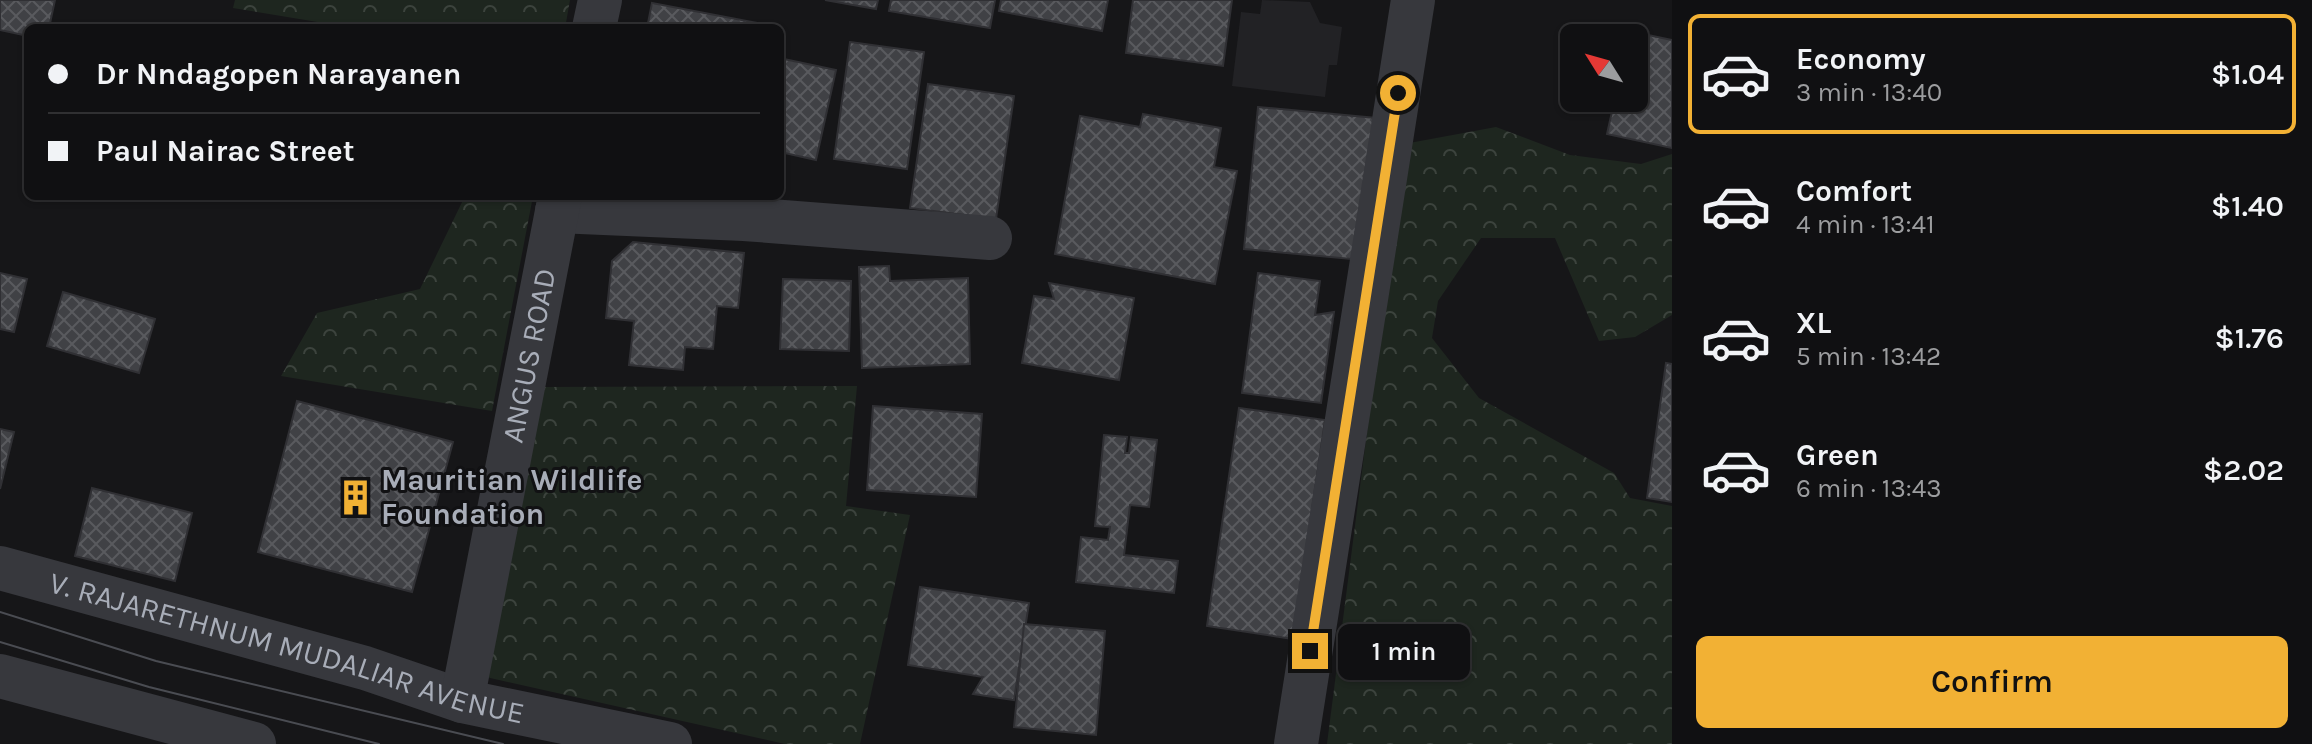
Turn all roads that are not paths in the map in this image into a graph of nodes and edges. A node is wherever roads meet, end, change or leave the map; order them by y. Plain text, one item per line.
1 (600, 0) edge
2 (1413, 0) edge
3 (595, 24) edge
4 (558, 204) edge
5 (990, 238) dead end
6 (0, 568) edge
7 (0, 676) edge
8 (462, 701) junction
9 (254, 744) edge
10 (670, 744) edge
11 (1296, 744) edge

1 - 3 street
2 - 11 street
4 - 5 street
4 - 8 street, ANGUS ROAD
6 - 8 street, V. RAJARETHNUM MUDALIAR AVENUE
7 - 9 street
8 - 10 street, V. RAJARETHNUM MUDALIAR AVENUE

